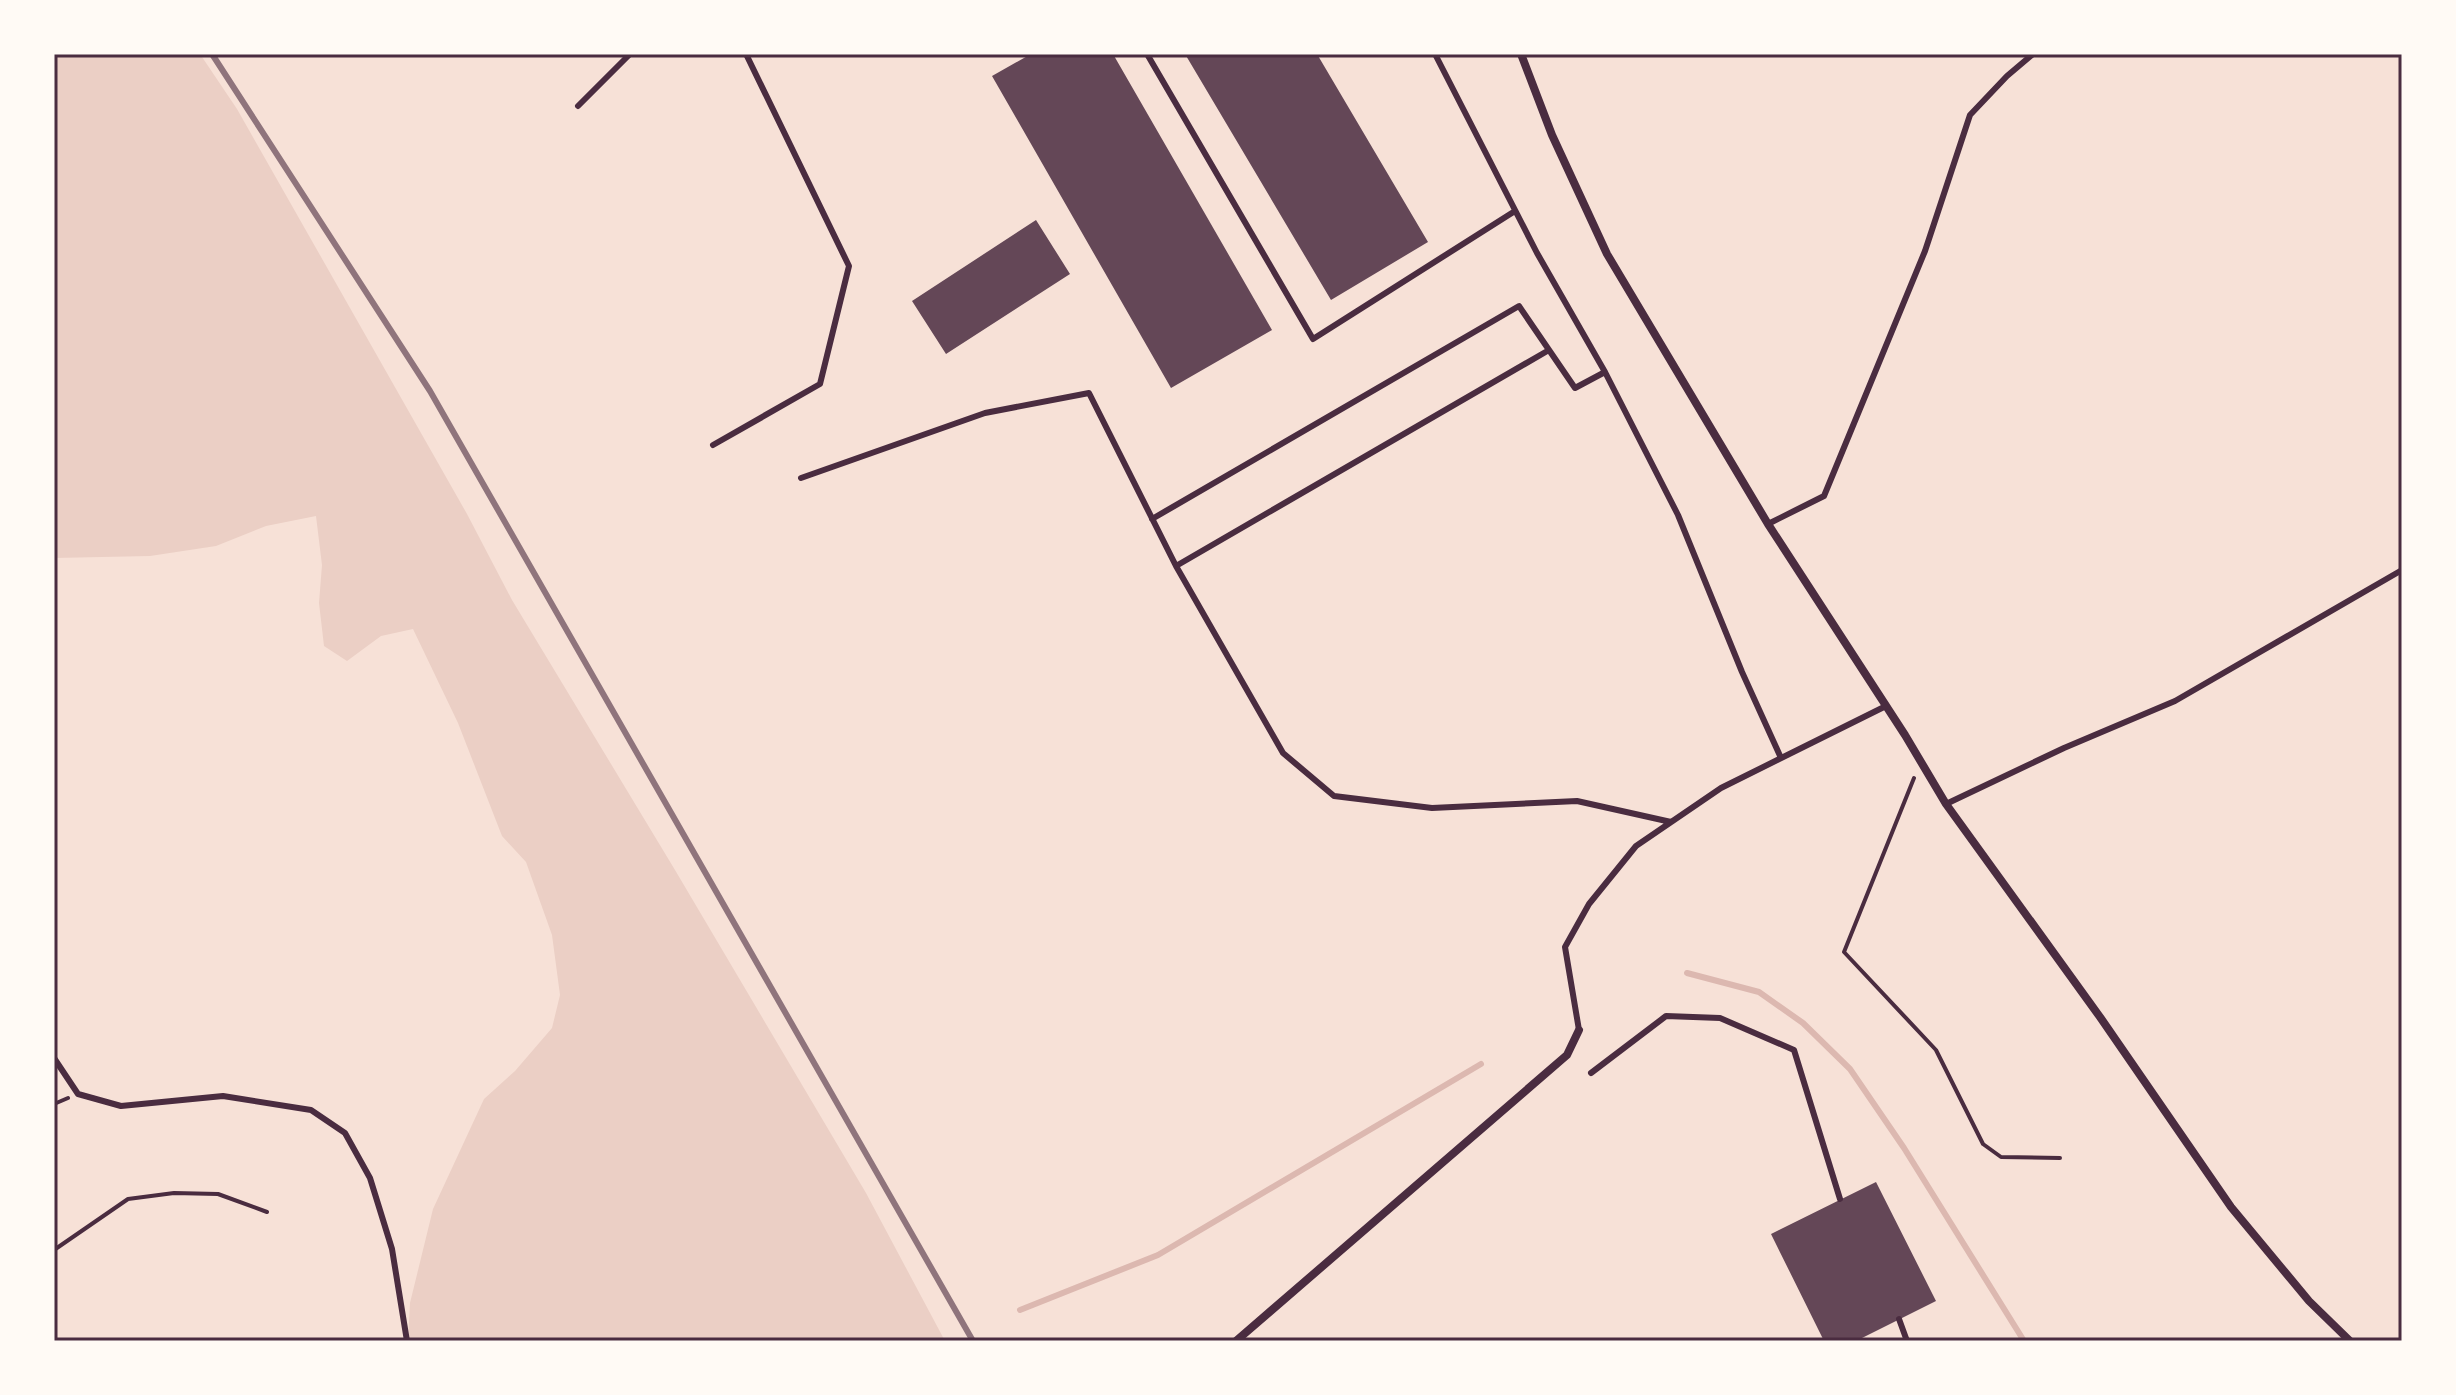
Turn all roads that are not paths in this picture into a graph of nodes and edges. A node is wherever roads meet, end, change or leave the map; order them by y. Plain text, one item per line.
1 (630, 54) edge
2 (746, 54) edge
3 (1147, 54) edge
4 (1435, 54) edge
5 (1521, 54) edge
6 (2033, 54) edge
7 (578, 106) dead end
8 (1515, 211) junction
9 (1549, 350) junction
10 (1605, 372) junction
11 (713, 445) dead end
12 (801, 478) dead end
13 (1152, 519) junction
14 (1768, 524) junction
15 (1176, 566) junction
16 (2402, 570) edge
17 (1886, 706) junction
18 (1781, 758) junction
19 (1946, 804) junction
20 (1671, 822) junction
21 (1579, 1030) joint
22 (54, 1058) edge
23 (1591, 1073) dead end
24 (1840, 1199) dead end
25 (1899, 1319) dead end
26 (407, 1341) edge
27 (1236, 1341) edge
28 (1907, 1341) edge
29 (2350, 1341) edge

1 - 7 lane
2 - 11 lane
3 - 8 lane
4 - 8 lane
5 - 14 street
6 - 14 lane
8 - 10 lane
9 - 10 lane
9 - 13 lane
9 - 15 lane
10 - 18 lane
12 - 13 lane
13 - 15 lane
14 - 17 street
15 - 20 lane
16 - 19 lane
17 - 18 lane
17 - 19 street
18 - 20 lane
19 - 29 street
20 - 21 lane
21 - 27 street
22 - 26 lane
23 - 24 lane
25 - 28 lane

